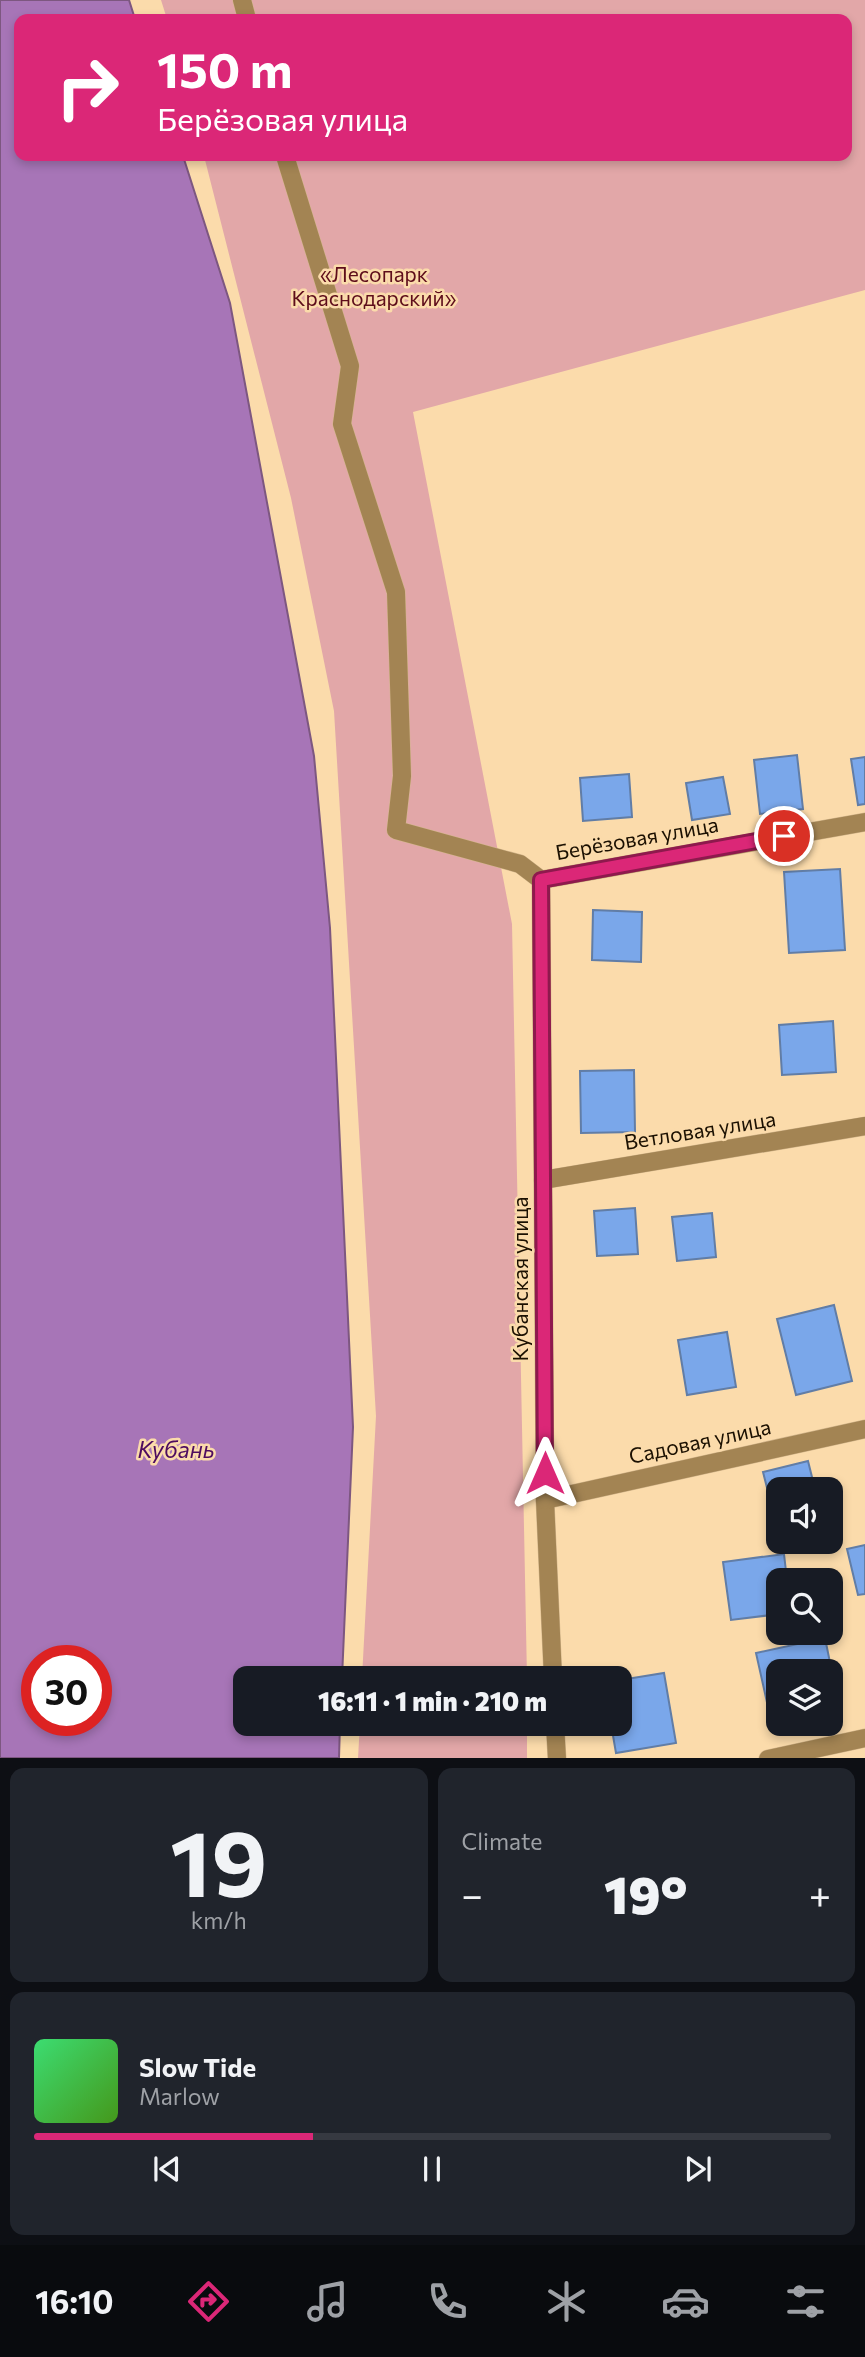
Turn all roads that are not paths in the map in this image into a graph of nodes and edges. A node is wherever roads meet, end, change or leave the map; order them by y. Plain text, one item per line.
1 (287, 161) edge
2 (865, 822) edge
3 (541, 880) junction
4 (865, 1126) edge
5 (543, 1180) junction
6 (865, 1429) edge
7 (545, 1500) junction
8 (552, 1666) edge
9 (556, 1736) edge
10 (865, 1738) edge
11 (557, 1758) edge
12 (773, 1758) edge

1 - 3 street
2 - 3 street, Берёзовая улица
3 - 5 street, Кубанская улица
4 - 5 street, Ветловая улица
5 - 7 street, Кубанская улица
6 - 7 street, Садовая улица
7 - 8 street, Кубанская улица
9 - 11 street
10 - 12 street

